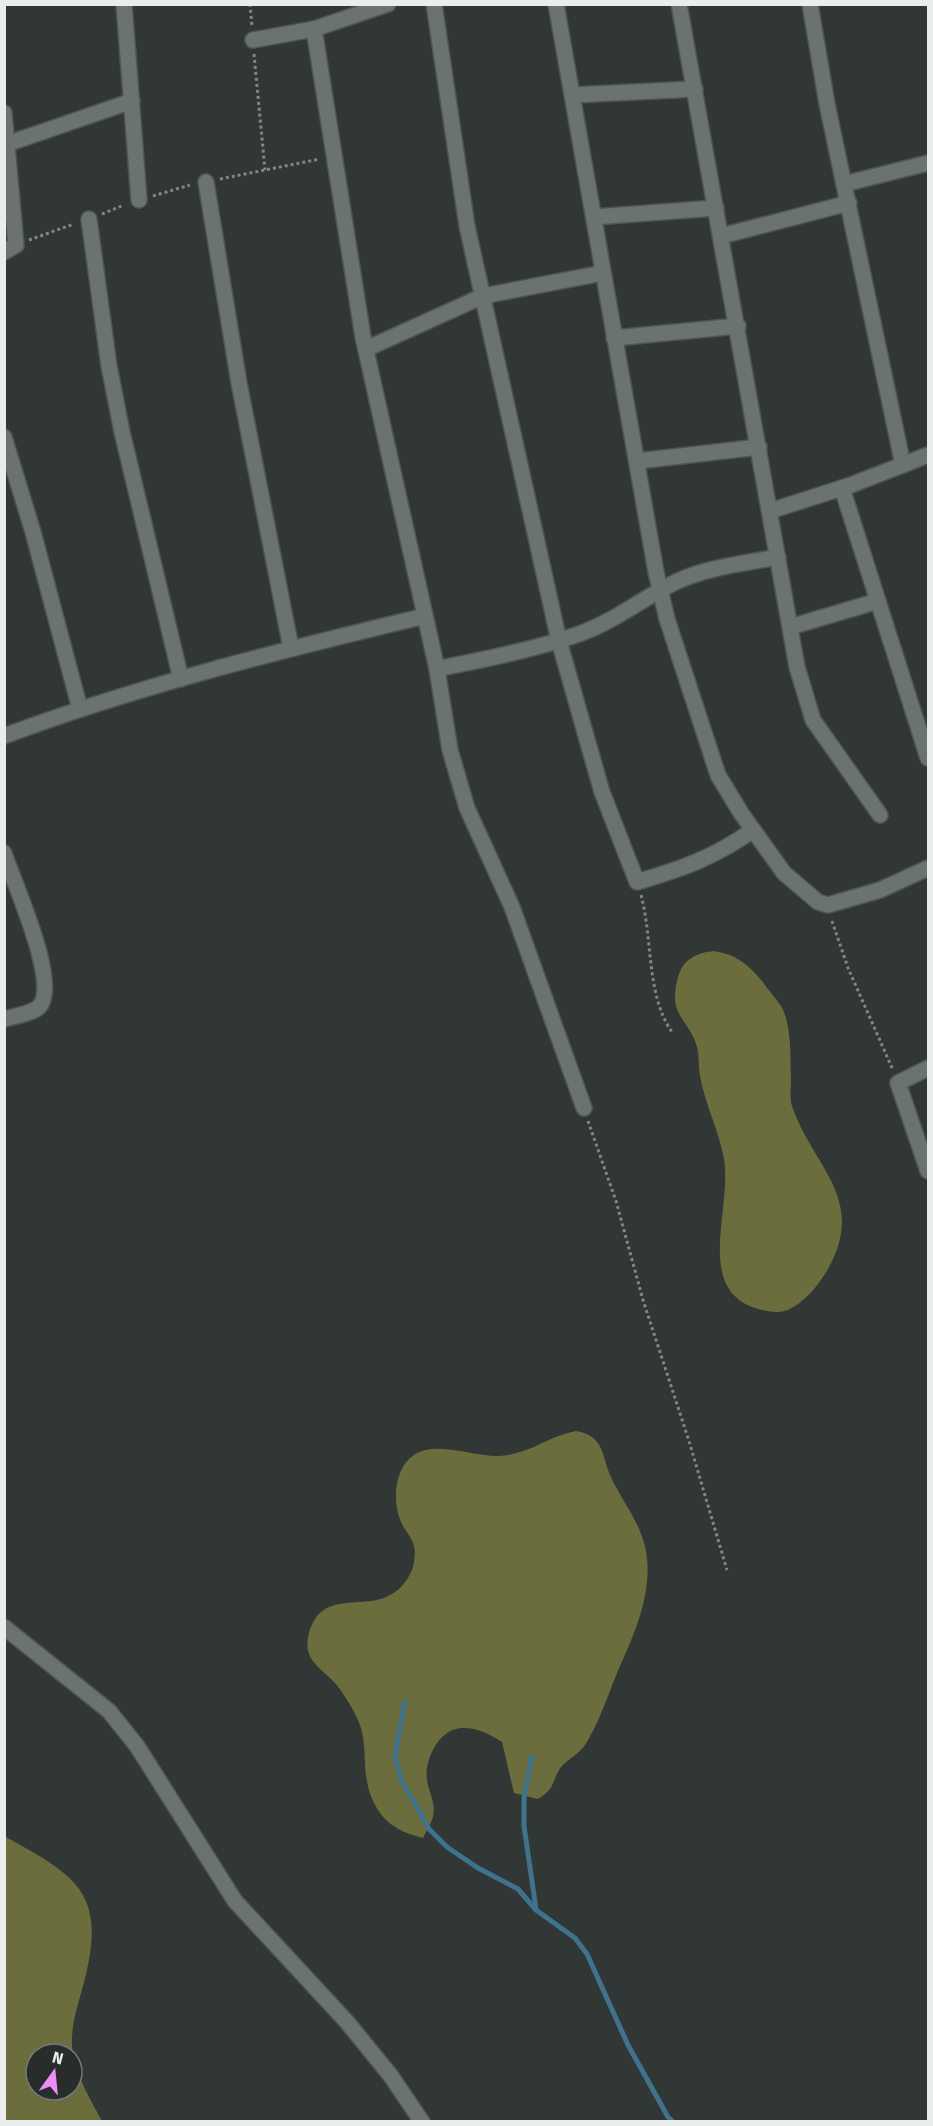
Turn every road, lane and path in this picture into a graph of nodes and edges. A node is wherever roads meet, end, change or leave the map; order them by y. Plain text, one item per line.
1 (124, 4) edge
2 (250, 4) edge
3 (388, 4) edge
4 (434, 4) edge
5 (556, 4) edge
6 (679, 4) edge
7 (810, 4) edge
8 (314, 29) junction
9 (253, 40) junction
10 (695, 89) junction
11 (573, 95) junction
12 (132, 101) junction
13 (4, 114) edge
14 (6, 144) edge
15 (333, 157) junction
16 (928, 163) edge
17 (265, 170) junction
18 (206, 182) junction
19 (844, 184) junction
20 (139, 200) junction
21 (849, 203) junction
22 (716, 208) junction
23 (594, 217) junction
24 (89, 219) junction
25 (722, 236) junction
26 (10, 248) edge
27 (603, 273) junction
28 (483, 296) junction
29 (738, 326) junction
30 (614, 338) junction
31 (366, 349) junction
32 (4, 437) edge
33 (759, 447) junction
34 (928, 455) edge
35 (638, 460) junction
36 (903, 465) junction
37 (842, 488) junction
38 (770, 511) junction
39 (778, 557) junction
40 (660, 590) junction
41 (878, 601) junction
42 (425, 616) junction
43 (790, 627) junction
44 (559, 641) junction
45 (291, 648) junction
46 (437, 669) junction
47 (181, 679) junction
48 (80, 709) junction
49 (4, 735) edge
50 (928, 758) edge
51 (880, 815) dead end
52 (753, 830) junction
53 (4, 853) edge
54 (928, 868) edge
55 (637, 882) junction
56 (828, 904) junction
57 (4, 1019) edge
58 (672, 1032) dead end
59 (928, 1068) edge
60 (898, 1083) junction
61 (584, 1108) joint
62 (928, 1171) edge
63 (727, 1570) dead end
64 (4, 1627) edge
65 (422, 2121) edge

1 - 12 street
2 - 9 path
3 - 8 street
4 - 28 street
5 - 11 street
6 - 10 street
7 - 19 street
8 - 9 street
8 - 15 street
9 - 17 path
10 - 11 street
10 - 22 street
11 - 23 street
12 - 14 street
12 - 20 street
13 - 14 street
14 - 26 street
15 - 17 path
15 - 31 street
16 - 19 street
17 - 18 path
18 - 20 path
18 - 45 street
19 - 21 street
20 - 24 path
21 - 25 street
21 - 36 street
22 - 23 street
22 - 25 street
23 - 27 street
24 - 26 path
24 - 47 street
25 - 29 street
27 - 28 street
27 - 30 street
28 - 31 street
28 - 44 street
29 - 30 street
29 - 33 street
30 - 35 street
31 - 42 street
32 - 48 street
33 - 35 street
33 - 38 street
34 - 36 street
35 - 40 street
36 - 37 street
37 - 38 street
37 - 41 street
38 - 39 street
39 - 40 street
39 - 43 street
40 - 44 street
40 - 52 street
41 - 43 street
41 - 50 street
42 - 45 street
42 - 46 street
43 - 51 street
44 - 46 street
44 - 55 street
45 - 47 street
46 - 61 street
47 - 48 street
48 - 49 street
52 - 55 street
52 - 56 street
53 - 57 street
54 - 56 street
55 - 58 path
56 - 60 path
59 - 60 street
60 - 62 street
61 - 63 path
64 - 65 street

